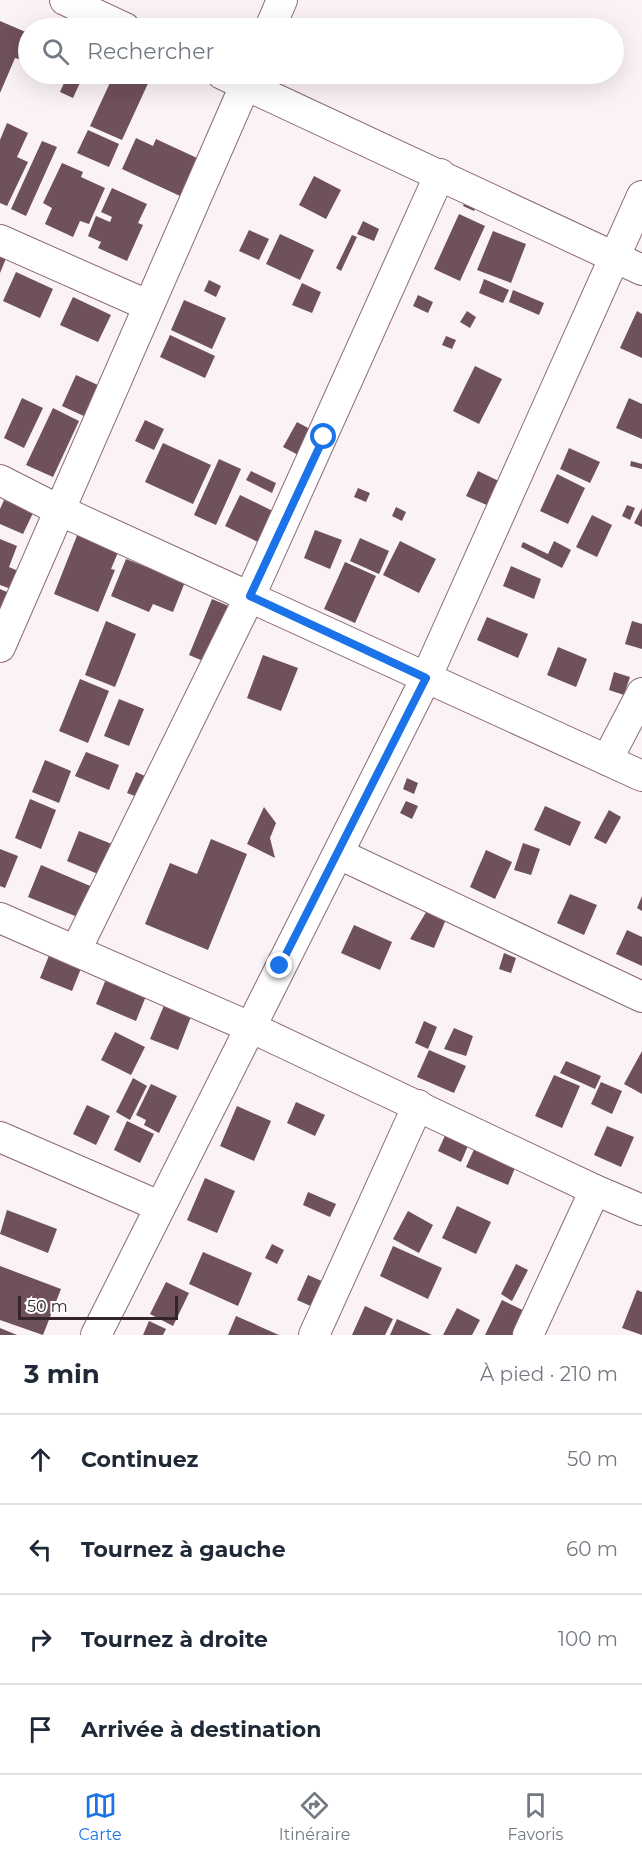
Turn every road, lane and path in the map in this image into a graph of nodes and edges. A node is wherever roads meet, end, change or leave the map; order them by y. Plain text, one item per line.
1 (65, 0) edge
2 (282, 0) edge
3 (104, 18) edge
4 (274, 18) edge
5 (236, 84) edge
6 (254, 84) edge
7 (441, 174) junction
8 (642, 196) edge
9 (0, 240) edge
10 (615, 258) junction
11 (642, 270) edge
12 (147, 305) junction
13 (0, 480) edge
14 (59, 510) junction
15 (250, 596) junction
16 (0, 647) edge
17 (426, 678) junction
18 (642, 693) edge
19 (607, 760) junction
20 (642, 776) edge
21 (339, 854) junction
22 (0, 918) edge
23 (76, 950) junction
24 (642, 997) edge
25 (250, 1027) junction
26 (418, 1106) junction
27 (0, 1137) edge
28 (595, 1191) junction
29 (159, 1206) junction
30 (642, 1210) edge
31 (96, 1335) edge
32 (314, 1335) edge
33 (528, 1335) edge

1 - 3 street
2 - 4 street
5 - 12 street
6 - 7 street
7 - 10 street
7 - 15 street
8 - 10 street
9 - 12 street
10 - 11 street
10 - 17 street
12 - 14 street
13 - 14 street
14 - 15 street
14 - 16 street
15 - 17 street
15 - 23 street
17 - 19 street
17 - 21 street
18 - 19 street
19 - 20 street
21 - 24 street
21 - 25 street
22 - 23 street
23 - 25 street
25 - 26 street
25 - 29 street
26 - 28 street
26 - 32 street
27 - 29 street
28 - 30 street
28 - 33 street
29 - 31 street

